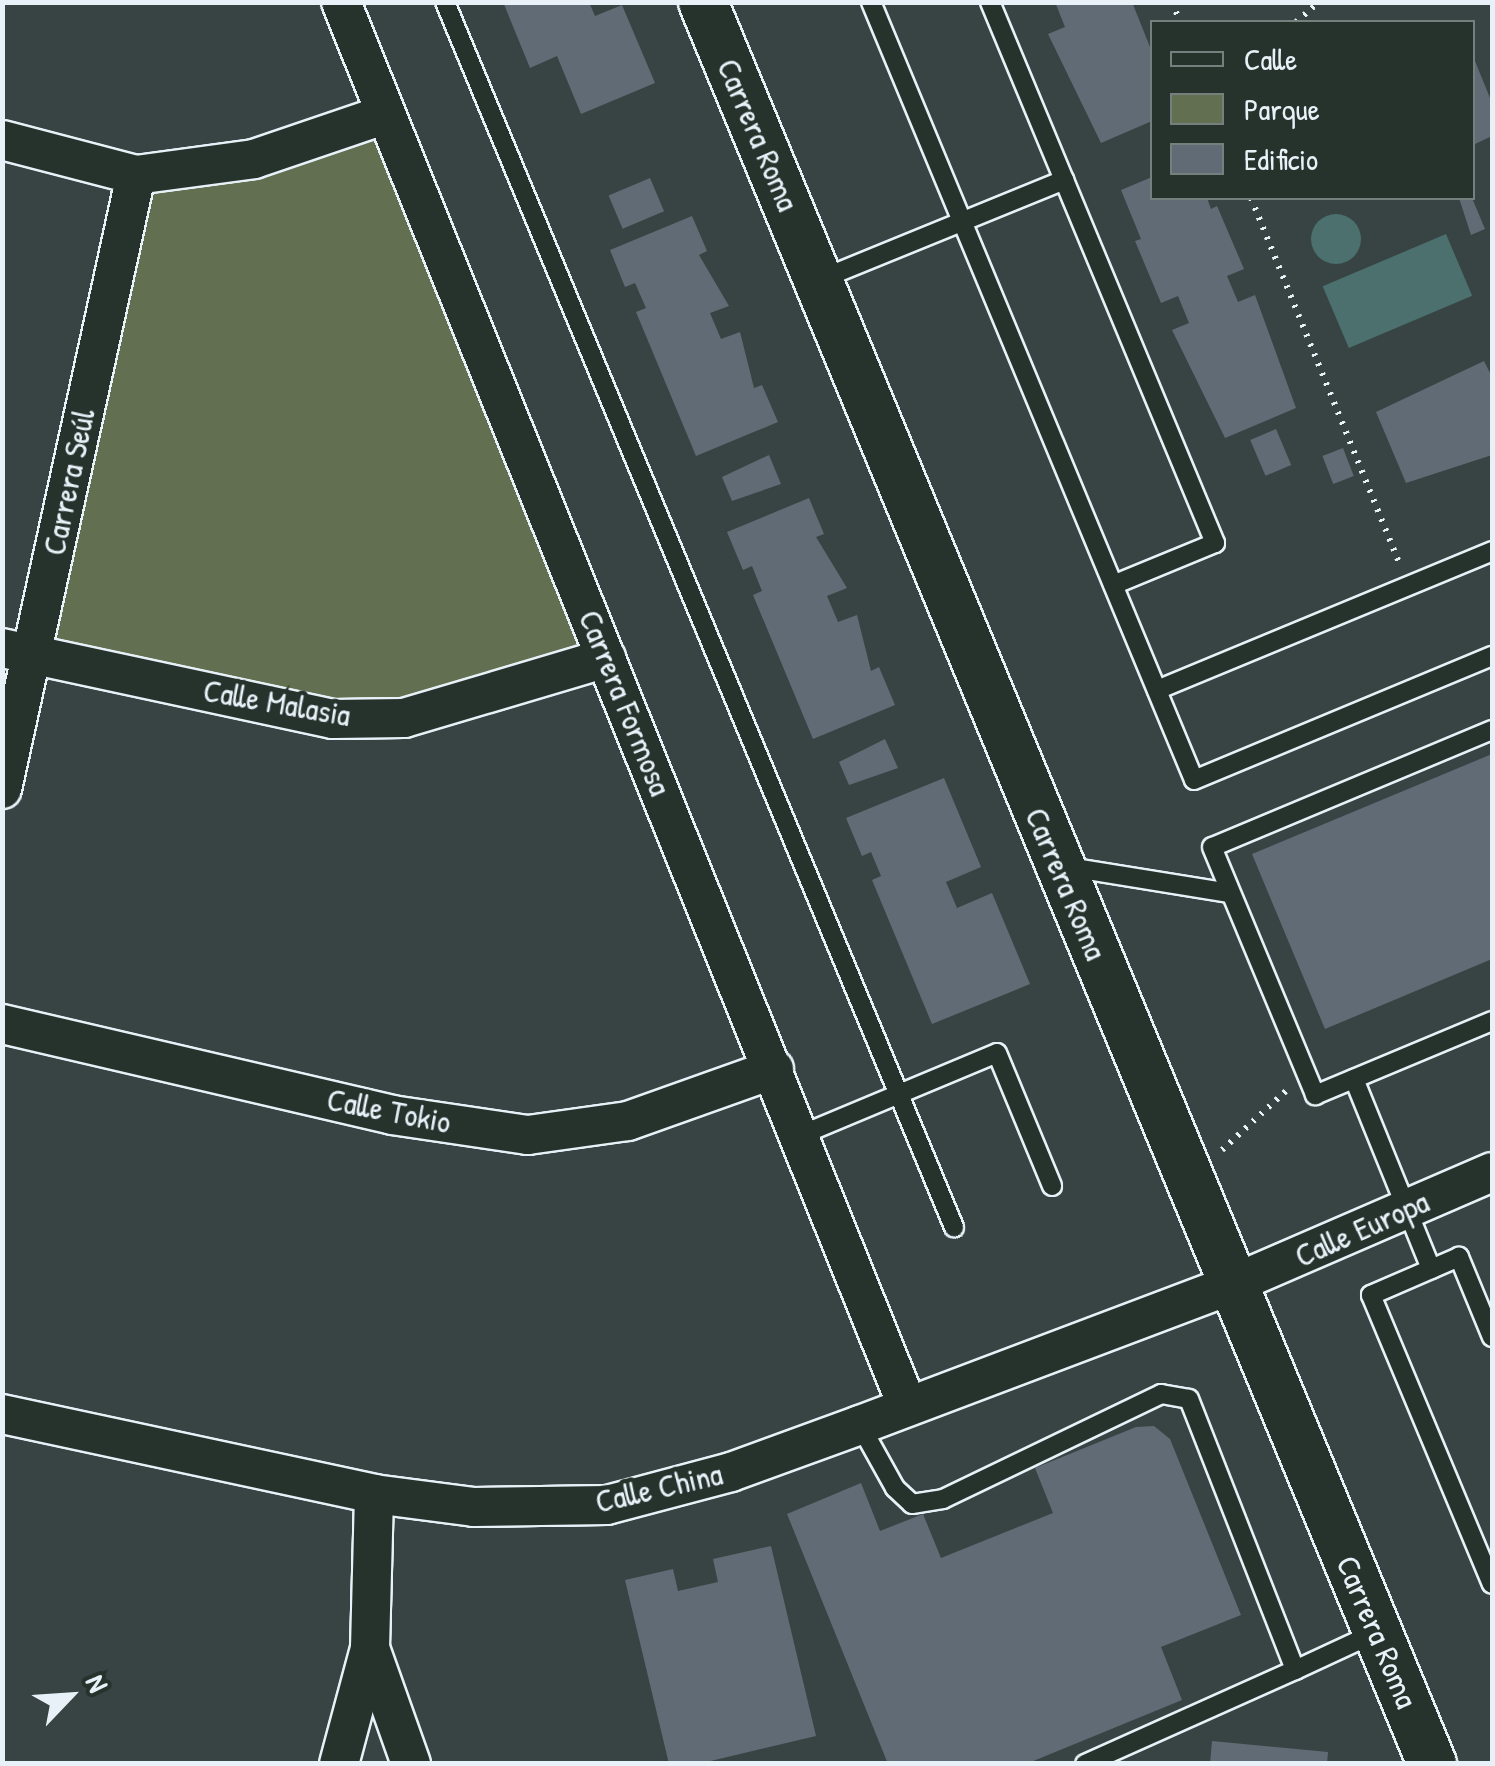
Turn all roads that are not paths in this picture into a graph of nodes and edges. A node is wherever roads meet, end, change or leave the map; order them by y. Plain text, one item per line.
1 (341, 2) edge
2 (445, 2) edge
3 (704, 2) edge
4 (871, 2) edge
5 (990, 2) edge
6 (386, 114) junction
7 (2, 140) edge
8 (136, 175) junction
9 (1064, 180) junction
10 (962, 221) junction
11 (818, 280) junction
12 (1492, 551) edge
13 (1113, 585) junction
14 (17, 651) edge
15 (1492, 656) edge
16 (606, 658) junction
17 (1157, 690) junction
18 (1492, 730) edge
19 (2, 788) edge
20 (1058, 866) junction
21 (1230, 893) junction
22 (1492, 1021) edge
23 (2, 1024) edge
24 (774, 1069) junction
25 (1354, 1079) junction
26 (900, 1094) junction
27 (801, 1135) junction
28 (1492, 1172) edge
29 (1052, 1186) dead end
30 (1406, 1209) junction
31 (954, 1226) dead end
32 (1431, 1269) junction
33 (1232, 1285) junction
34 (1492, 1336) edge
35 (907, 1405) junction
36 (2, 1414) edge
37 (860, 1425) junction
38 (374, 1494) junction
39 (1492, 1584) edge
40 (1377, 1632) junction
41 (370, 1648) junction
42 (1296, 1670) junction
43 (339, 1764) edge
44 (411, 1764) edge
45 (1085, 1764) edge
46 (1432, 1764) edge

1 - 6 street, Carrera Formosa
2 - 26 lane
3 - 11 street, Carrera Roma
4 - 10 lane
5 - 9 lane
6 - 8 street
6 - 16 street, Carrera Formosa
7 - 8 street
8 - 14 street, Carrera Seúl
9 - 10 lane
9 - 13 lane
10 - 11 lane
10 - 13 lane
11 - 20 street, Carrera Roma
12 - 17 lane
13 - 17 lane
14 - 16 street, Calle Malasia
14 - 19 street, Carrera Seúl
15 - 17 lane
16 - 24 street, Carrera Formosa
18 - 21 lane
20 - 21 lane
20 - 33 street, Carrera Roma
21 - 25 lane
22 - 25 lane
23 - 24 street, Calle Tokio
24 - 27 street, Carrera Formosa
25 - 30 lane
26 - 27 lane
26 - 29 lane
26 - 31 lane
27 - 35 street, Carrera Formosa
28 - 30 street, Calle Europa
30 - 32 lane
30 - 33 street, Calle Europa
32 - 34 lane
32 - 39 lane
33 - 35 street, Calle China
33 - 40 street, Carrera Roma
35 - 37 street, Calle China
36 - 38 street, Calle China
37 - 38 street, Calle China
37 - 42 lane
38 - 41 street
40 - 42 lane
40 - 46 street, Carrera Roma
41 - 43 street
41 - 44 street
42 - 45 lane

